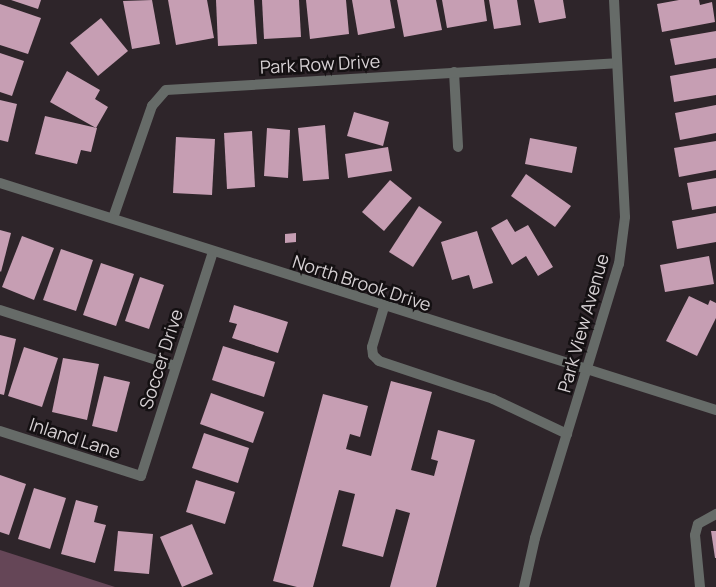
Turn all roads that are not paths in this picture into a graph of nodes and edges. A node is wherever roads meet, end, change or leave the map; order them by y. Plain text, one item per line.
1 (614, 0) edge
2 (616, 63) junction
3 (454, 72) junction
4 (458, 147) dead end
5 (0, 183) edge
6 (113, 218) junction
7 (213, 252) junction
8 (384, 307) junction
9 (0, 310) edge
10 (175, 366) junction
11 (589, 370) junction
12 (716, 410) edge
13 (0, 431) edge
14 (566, 434) junction
15 (140, 476) joint
16 (716, 514) edge
17 (524, 587) edge
18 (700, 587) edge

1 - 2 street, Park View Avenue
2 - 3 street, Park Row Drive
2 - 11 street, Park View Avenue
3 - 4 street
3 - 6 street, Park Row Drive
5 - 6 street, North Brook Drive
6 - 7 street, North Brook Drive
7 - 8 street, North Brook Drive
7 - 10 street, Soccer Drive
8 - 11 street, North Brook Drive
8 - 14 street
9 - 10 street
10 - 15 street, Soccer Drive
11 - 12 street, North Brook Drive
11 - 14 street, Park View Avenue
13 - 15 street, Inland Lane
14 - 17 street, Park View Avenue
16 - 18 street

